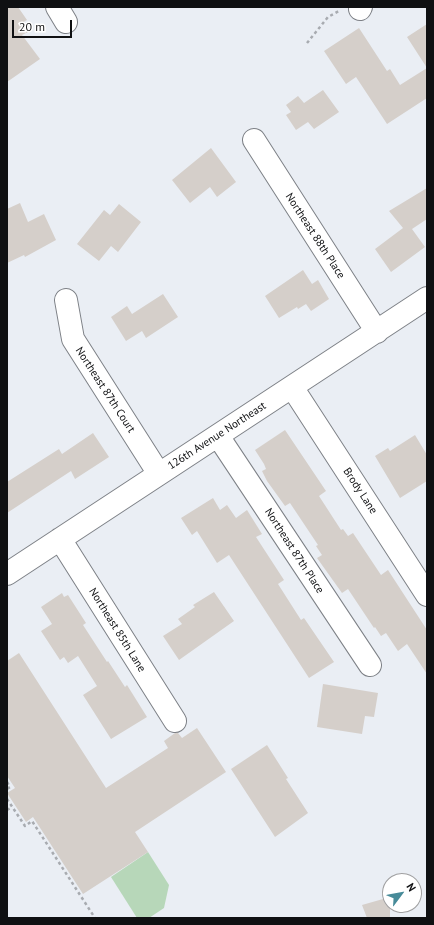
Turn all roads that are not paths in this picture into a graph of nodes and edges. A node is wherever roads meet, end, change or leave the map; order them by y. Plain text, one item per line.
1 (254, 140) dead end
2 (427, 298) edge
3 (66, 300) dead end
4 (377, 332) junction
5 (292, 387) junction
6 (218, 436) junction
7 (159, 474) junction
8 (60, 539) junction
9 (7, 574) edge
10 (427, 595) edge
11 (370, 665) dead end
12 (174, 722) dead end

1 - 4 street, Northeast 88th Place
2 - 4 street, 126th Avenue Northeast
3 - 7 street, Northeast 87th Court
4 - 5 street, 126th Avenue Northeast
5 - 6 street, 126th Avenue Northeast
5 - 10 street, Brody Lane
6 - 7 street, 126th Avenue Northeast
6 - 11 street, Northeast 87th Place
7 - 8 street, 126th Avenue Northeast
8 - 9 street, 126th Avenue Northeast
8 - 12 street, Northeast 85th Lane

